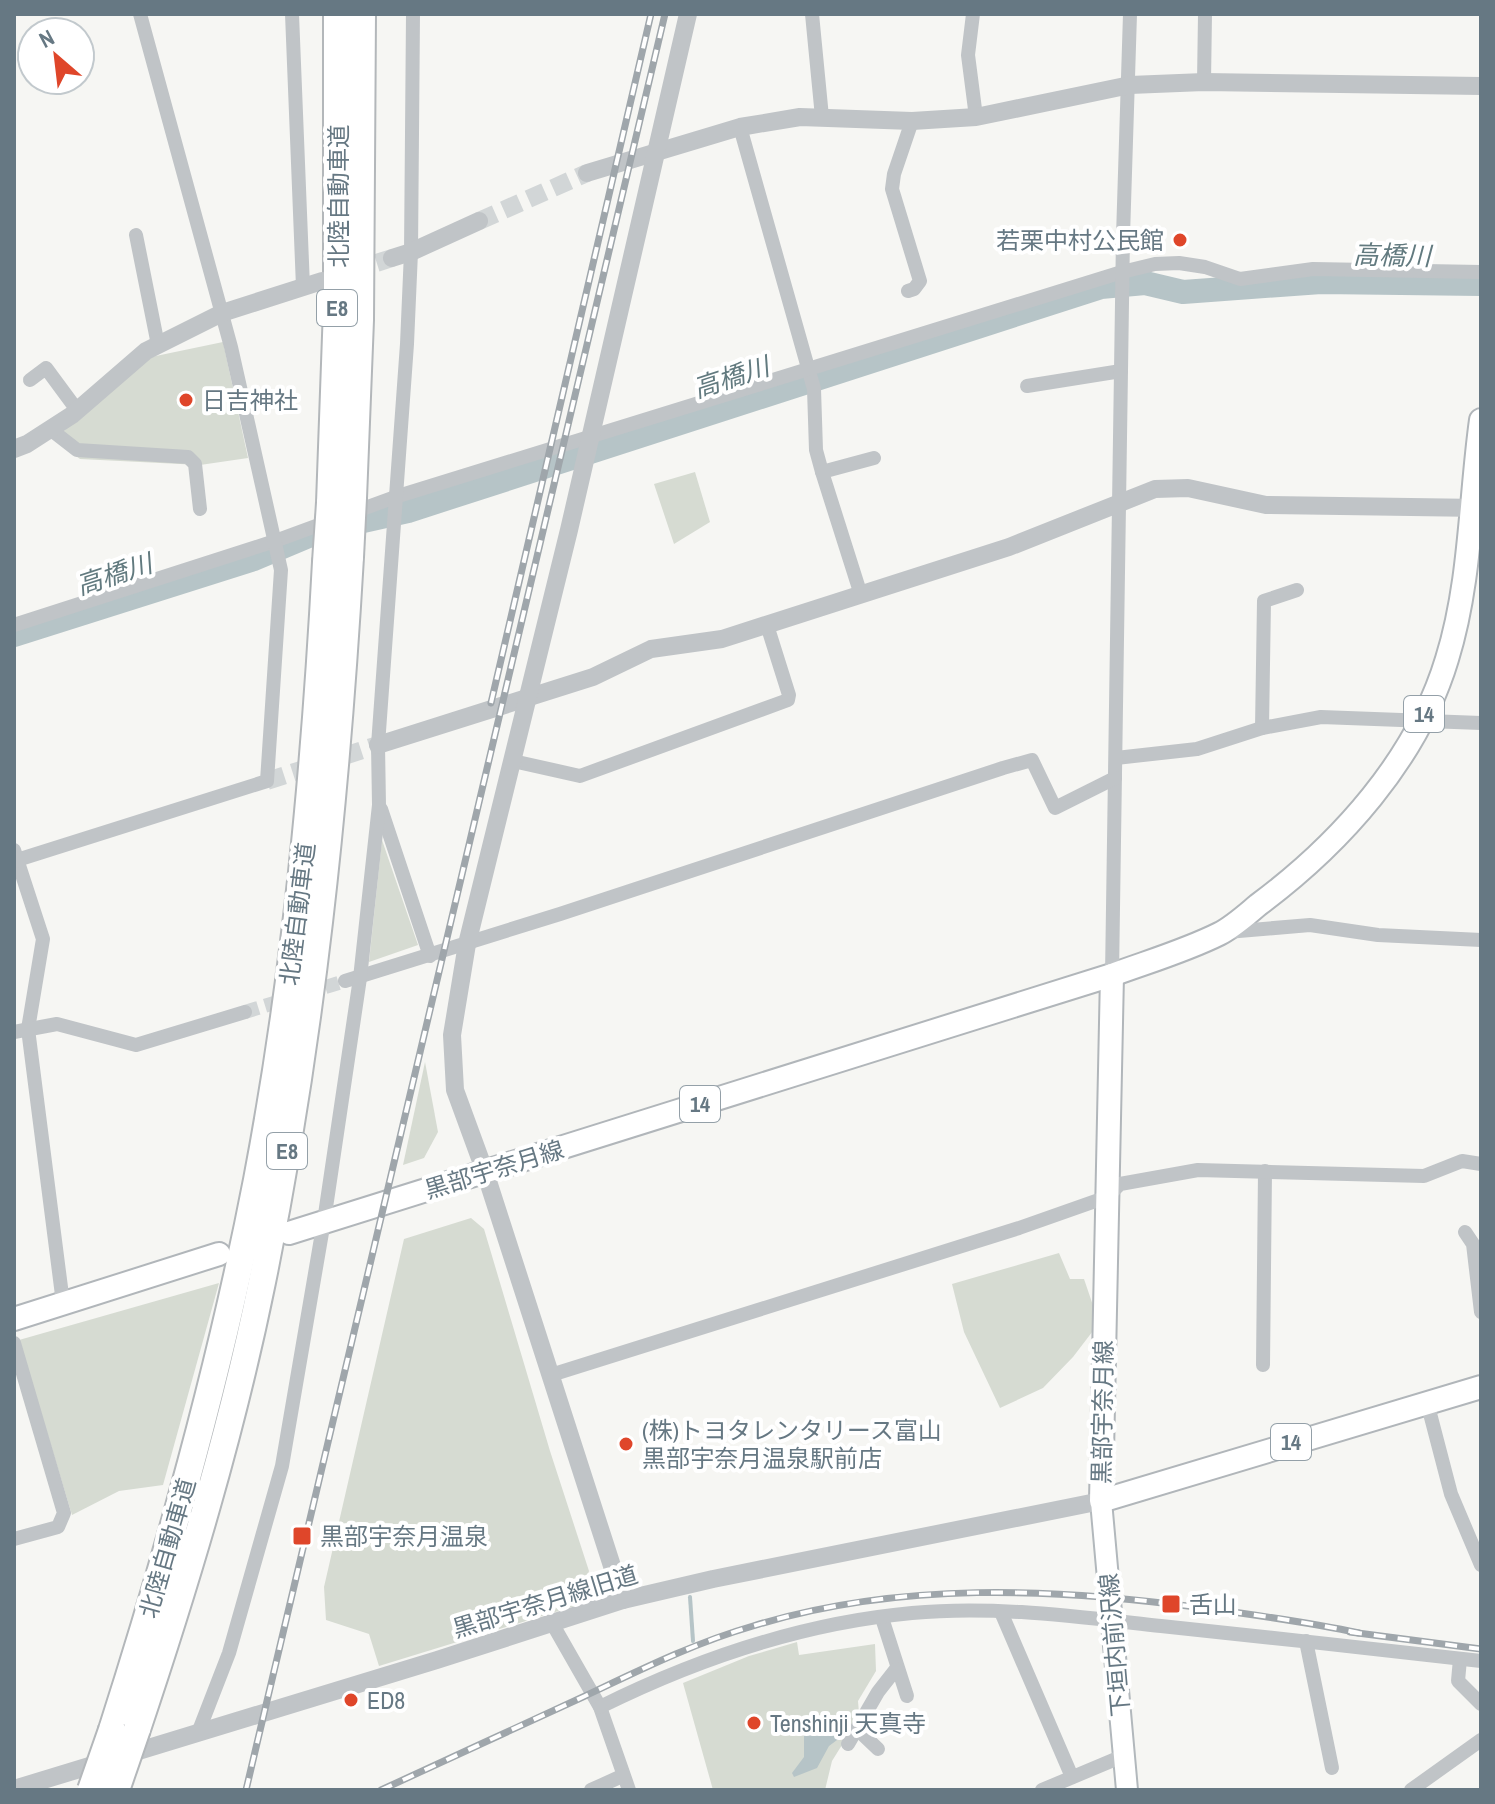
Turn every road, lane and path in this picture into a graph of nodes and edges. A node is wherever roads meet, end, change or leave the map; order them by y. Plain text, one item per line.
1 (140, 14) edge
2 (292, 14) edge
3 (335, 14) edge
4 (362, 14) edge
5 (372, 14) edge
6 (413, 14) edge
7 (688, 14) edge
8 (812, 14) edge
9 (973, 14) edge
10 (1130, 14) edge
11 (1205, 14) edge
12 (1204, 82) junction
13 (1130, 85) junction
14 (1481, 86) edge
15 (822, 117) junction
16 (976, 117) junction
17 (912, 121) junction
18 (740, 127) junction
19 (657, 151) junction
20 (587, 173) tunnel mouth
21 (479, 221) tunnel mouth
22 (136, 235) dead end
23 (411, 252) junction
24 (392, 258) tunnel mouth
25 (1122, 272) junction
26 (1481, 272) edge
27 (322, 281) dead end
28 (303, 287) junction
29 (908, 291) dead end
30 (222, 313) junction
31 (360, 320) junction
32 (158, 345) junction
33 (809, 370) junction
34 (1121, 371) junction
35 (30, 380) dead end
36 (1027, 386) dead end
37 (77, 410) junction
38 (1481, 420) edge
39 (50, 429) junction
40 (591, 438) junction
41 (14, 449) edge
42 (874, 458) dead end
43 (822, 472) junction
44 (395, 497) junction
45 (342, 500) junction
46 (1119, 501) junction
47 (1477, 508) edge
48 (200, 509) dead end
49 (275, 541) junction
50 (1297, 590) dead end
51 (861, 595) junction
52 (14, 625) edge
53 (767, 625) junction
54 (529, 698) junction
55 (1422, 720) junction
56 (1481, 723) edge
57 (1262, 728) junction
58 (378, 745) junction
59 (1116, 758) junction
60 (513, 761) junction
61 (1115, 778) junction
62 (379, 805) junction
63 (15, 857) edge
64 (1222, 933) junction
65 (1481, 940) edge
66 (467, 944) junction
67 (430, 956) junction
68 (1112, 975) junction
69 (360, 978) junction
70 (345, 981) tunnel mouth
71 (245, 1012) tunnel mouth
72 (21, 1031) edge
73 (1481, 1164) edge
74 (1265, 1171) junction
75 (485, 1172) junction
76 (1107, 1197) junction
77 (324, 1221) junction
78 (1465, 1232) dead end
79 (289, 1233) dead end
80 (219, 1254) dead end
81 (63, 1303) junction
82 (1481, 1312) edge
83 (14, 1319) edge
84 (14, 1343) edge
85 (1263, 1365) dead end
86 (551, 1375) junction
87 (1481, 1387) edge
88 (1427, 1402) junction
89 (1101, 1501) junction
90 (14, 1539) edge
91 (1481, 1565) edge
92 (623, 1600) junction
93 (1001, 1612) junction
94 (882, 1618) junction
95 (1110, 1620) junction
96 (552, 1623) junction
97 (1306, 1641) junction
98 (1460, 1659) junction
99 (1481, 1661) edge
100 (896, 1669) junction
101 (907, 1696) dead end
102 (1481, 1704) edge
103 (600, 1707) junction
104 (857, 1729) junction
105 (124, 1730) junction
106 (198, 1733) junction
107 (1481, 1740) edge
108 (848, 1744) dead end
109 (878, 1749) dead end
110 (1123, 1756) junction
111 (1332, 1768) dead end
112 (1072, 1777) junction
113 (626, 1783) edge
114 (14, 1789) edge
115 (91, 1790) edge
116 (116, 1790) edge
117 (591, 1790) edge
118 (1042, 1790) edge
119 (1127, 1790) edge
120 (1411, 1790) edge

1 - 30 street
2 - 28 street
3 - 45 highway, 北陸自動車道 / E8
4 - 31 highway, 北陸自動車道 / E8
5 - 31 highway
6 - 23 street
7 - 19 street
8 - 15 street
9 - 16 street
10 - 13 street
11 - 12 street
12 - 13 street
12 - 14 street
13 - 16 street
13 - 25 street
15 - 17 street
15 - 18 street
16 - 17 street
17 - 29 street
18 - 19 street
18 - 33 street
19 - 20 street
19 - 40 street
21 - 23 street
22 - 32 street
23 - 24 street
23 - 44 street
25 - 26 street
25 - 33 street
25 - 34 street
27 - 28 street
28 - 30 street
30 - 32 street
30 - 49 street
31 - 45 highway, 北陸自動車道 / E8
32 - 37 street
33 - 40 street
33 - 43 street
34 - 36 street
34 - 46 street
35 - 37 street
37 - 39 street
38 - 47 main road, 黒部宇奈月線 / 14
39 - 41 street
39 - 48 street
40 - 44 street
40 - 54 street
42 - 43 street
43 - 51 street
44 - 49 street
44 - 58 street
45 - 105 highway, 北陸自動車道 / E8, bridge
46 - 47 street
46 - 51 street
46 - 59 street
47 - 55 main road, 黒部宇奈月線 / 14
49 - 52 street
49 - 63 street
50 - 57 street
51 - 53 street
53 - 54 street
53 - 60 street
54 - 58 street
54 - 60 street
55 - 56 street
55 - 57 street
55 - 64 main road, 黒部宇奈月線 / 14
57 - 59 street
58 - 62 street
59 - 61 street
60 - 66 street
61 - 66 street
61 - 68 street
62 - 67 street
62 - 69 street
63 - 72 street
64 - 65 street
64 - 68 main road, 黒部宇奈月線 / 14
66 - 67 street
66 - 75 street
67 - 69 street
68 - 75 main road, 黒部宇奈月線 / 14
68 - 76 main road, 黒部宇奈月線
69 - 70 street
69 - 77 street
71 - 72 street
72 - 81 street
73 - 74 street
74 - 76 street
74 - 85 street
75 - 77 main road, 黒部宇奈月線 / 14
75 - 86 street
76 - 86 street
76 - 89 main road, 黒部宇奈月線
77 - 79 main road, 黒部宇奈月線 / 14
77 - 106 street
78 - 82 street
80 - 81 main road
81 - 83 main road
84 - 90 street
86 - 92 street
87 - 88 main road, 黒部宇奈月線 / 14
88 - 89 main road, 黒部宇奈月線 / 14
88 - 91 street
89 - 92 street, 黒部宇奈月線旧道
89 - 95 main road, 下垣内前沢線
92 - 96 street, 黒部宇奈月線旧道
93 - 94 street
93 - 95 street
93 - 112 street
94 - 100 street
94 - 103 street
95 - 97 street
95 - 110 main road, 下垣内前沢線
96 - 103 street
96 - 106 street, 黒部宇奈月線旧道
97 - 98 street
97 - 111 street
98 - 99 street
98 - 102 street
100 - 101 street
100 - 104 street
103 - 113 street
104 - 108 street
104 - 109 street
105 - 115 highway, 北陸自動車道 / E8, bridge
105 - 116 highway, 北陸自動車道 / E8, bridge
106 - 114 street, 黒部宇奈月線旧道
107 - 120 street
110 - 112 street
110 - 119 main road, 下垣内前沢線
112 - 118 street
113 - 117 street

